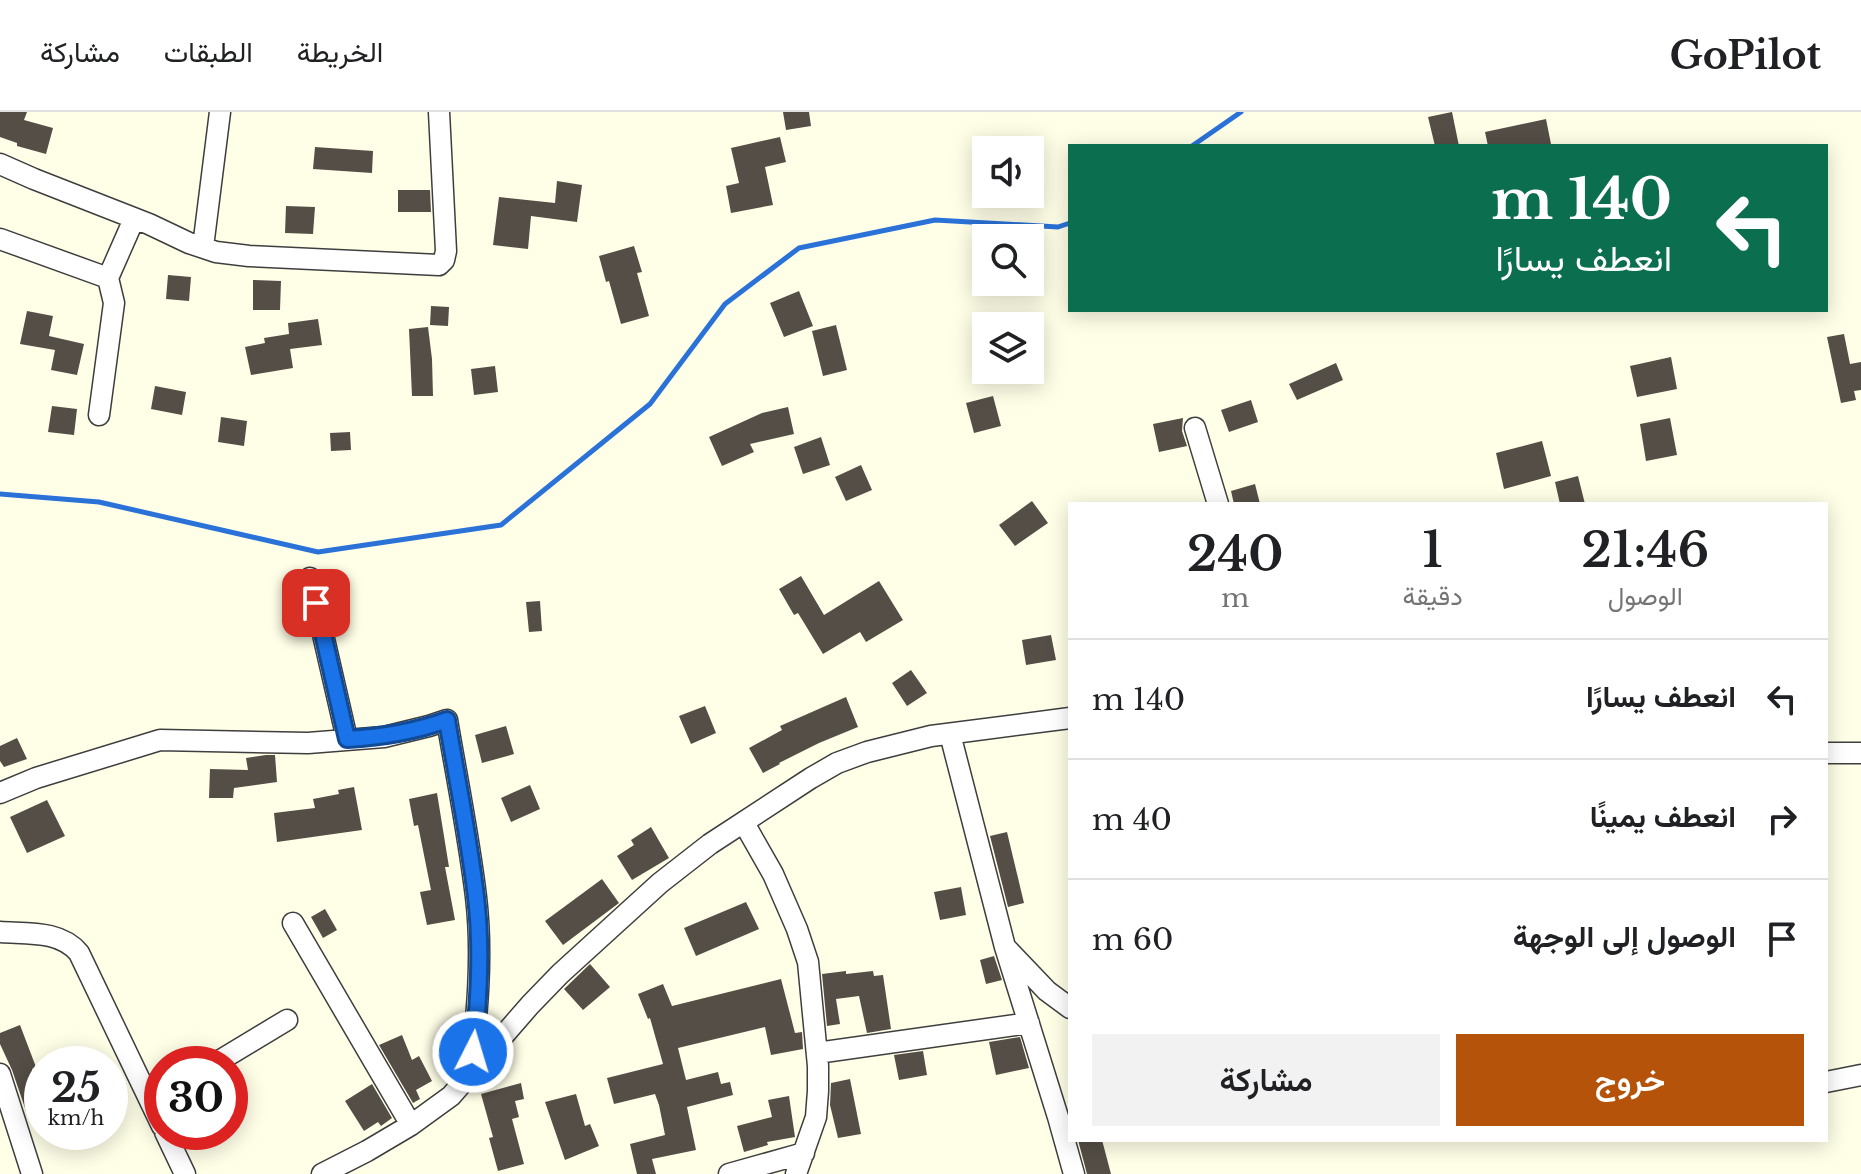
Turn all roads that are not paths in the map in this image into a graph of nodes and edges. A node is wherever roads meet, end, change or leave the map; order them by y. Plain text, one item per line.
1 (220, 112) edge
2 (439, 112) edge
3 (0, 164) edge
4 (134, 219) junction
5 (0, 239) edge
6 (203, 247) junction
7 (108, 278) junction
8 (99, 415) dead end
9 (1195, 428) dead end
10 (1217, 502) edge
11 (310, 578) dead end
12 (1068, 718) edge
13 (950, 734) junction
14 (347, 739) junction
15 (1828, 753) edge
16 (1861, 753) edge
17 (0, 793) edge
18 (744, 823) junction
19 (293, 923) dead end
20 (0, 932) edge
21 (1005, 947) junction
22 (1068, 1007) edge
23 (287, 1020) dead end
24 (1029, 1023) junction
25 (244, 1046) edge
26 (817, 1053) junction
27 (0, 1074) edge
28 (144, 1075) edge
29 (1861, 1075) edge
30 (470, 1076) junction
31 (1828, 1082) edge
32 (411, 1125) junction
33 (174, 1150) edge
34 (804, 1153) junction
35 (32, 1174) edge
36 (185, 1174) edge
37 (322, 1174) edge
38 (729, 1174) edge
39 (796, 1174) edge
40 (1074, 1174) edge

1 - 6 street
2 - 6 street
3 - 4 street
4 - 6 street
4 - 7 street
5 - 7 street
7 - 8 street
9 - 10 street
11 - 14 street
12 - 13 street
13 - 18 street
13 - 21 street
14 - 17 street
14 - 30 street
15 - 16 street
18 - 26 street
18 - 30 street
19 - 32 street
20 - 28 street
21 - 22 street
21 - 24 street
23 - 25 street
24 - 26 street
24 - 40 street
26 - 34 street
27 - 35 street
29 - 31 street
30 - 32 street
32 - 37 street
33 - 36 street
34 - 38 street
34 - 39 street

